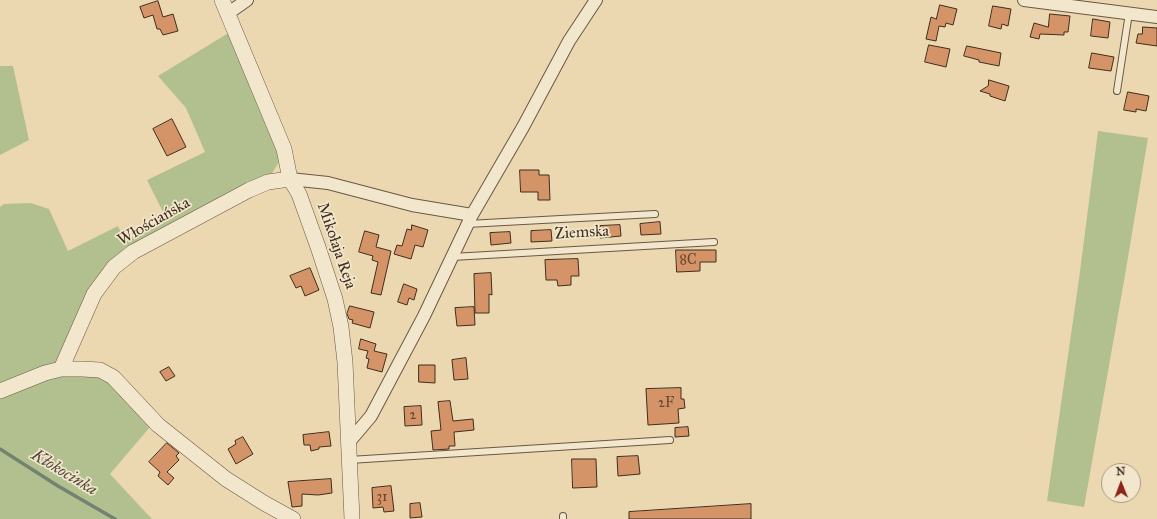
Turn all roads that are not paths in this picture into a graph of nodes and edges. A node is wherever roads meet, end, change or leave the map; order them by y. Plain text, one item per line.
1 (247, 0) edge
2 (596, 0) edge
3 (1024, 0) edge
4 (225, 7) edge
5 (1129, 14) junction
6 (1157, 17) edge
7 (1117, 91) dead end
8 (290, 179) junction
9 (655, 214) dead end
10 (470, 220) junction
11 (714, 242) dead end
12 (452, 257) junction
13 (61, 369) junction
14 (0, 392) edge
15 (670, 440) dead end
16 (349, 442) junction
17 (350, 460) junction
18 (294, 519) edge
19 (352, 519) edge

1 - 4 street
2 - 10 street
3 - 5 street
4 - 8 street, Mikołaja Reja
5 - 6 street
5 - 7 lane
8 - 10 street
8 - 13 street, Włościańska
8 - 16 street, Mikołaja Reja
9 - 10 lane, Ziemska
10 - 12 street
11 - 12 lane, Ziemska
12 - 16 street
13 - 14 street
13 - 18 street
15 - 17 lane
16 - 17 street, Mikołaja Reja
17 - 19 street, Mikołaja Reja

